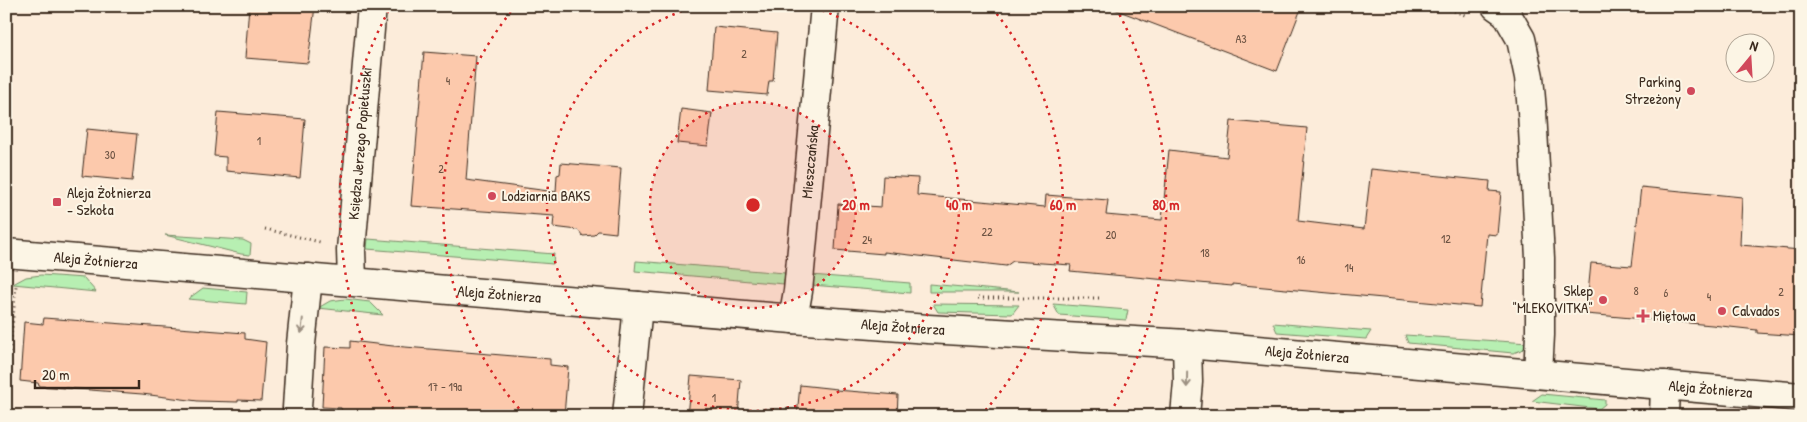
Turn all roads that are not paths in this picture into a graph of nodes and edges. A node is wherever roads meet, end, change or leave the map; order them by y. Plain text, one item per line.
1 (372, 6) edge
2 (825, 6) edge
3 (1496, 6) edge
4 (6, 253) edge
5 (308, 278) junction
6 (352, 281) junction
7 (638, 306) junction
8 (793, 319) junction
9 (1188, 344) junction
10 (1538, 373) junction
11 (1666, 385) junction
12 (1801, 397) edge
13 (298, 416) edge
14 (627, 416) edge
15 (1186, 416) edge
16 (1664, 416) edge

1 - 6 street, Księdza Jerzego Popiełuszki
2 - 8 street, Mieszczańska
3 - 10 street
4 - 5 street, Aleja Żołnierza
5 - 6 street, Aleja Żołnierza
5 -> 13 street
6 - 7 street, Aleja Żołnierza
7 - 8 street, Aleja Żołnierza
7 - 14 street
8 - 9 street, Aleja Żołnierza
9 - 10 street, Aleja Żołnierza
9 -> 15 street
10 - 11 street, Aleja Żołnierza
11 - 12 street, Aleja Żołnierza
11 - 16 street

